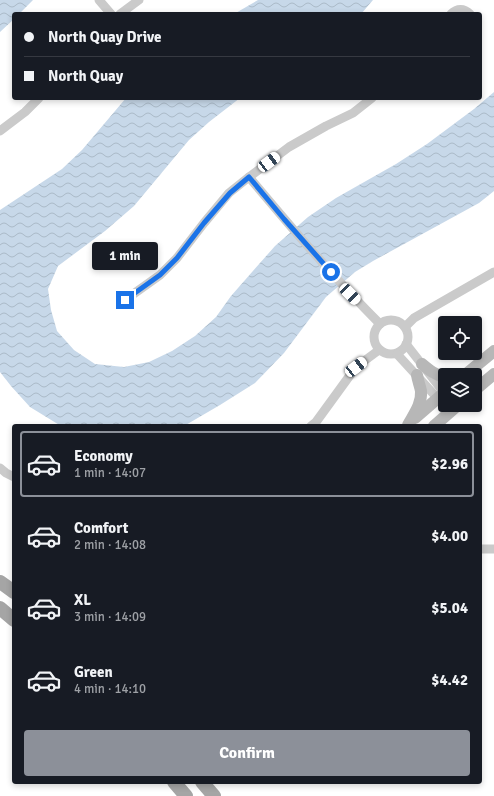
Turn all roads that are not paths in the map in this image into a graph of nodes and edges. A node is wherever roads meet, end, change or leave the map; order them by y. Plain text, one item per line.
1 (99, 0) edge
2 (139, 0) edge
3 (109, 12) edge
4 (123, 12) edge
5 (453, 12) edge
6 (468, 12) edge
7 (37, 100) edge
8 (369, 100) edge
9 (0, 131) edge
10 (249, 177) junction
11 (494, 272) edge
12 (125, 300) dead end
13 (380, 324) junction
14 (405, 327) junction
15 (406, 344) junction
16 (378, 350) junction
17 (494, 351) edge
18 (397, 354) junction
19 (473, 368) edge
20 (419, 370) junction
21 (494, 374) edge
22 (438, 376) edge
23 (482, 384) edge
24 (438, 389) edge
25 (438, 398) edge
26 (449, 412) edge
27 (314, 424) edge
28 (408, 424) edge
29 (408, 424) edge
30 (436, 424) edge
31 (0, 468) edge
32 (12, 476) edge
33 (482, 549) edge
34 (494, 549) edge
35 (0, 582) edge
36 (12, 591) edge
37 (0, 608) edge
38 (12, 618) edge
39 (176, 784) edge
40 (204, 784) edge
41 (212, 784) edge
42 (186, 796) edge
43 (214, 796) edge
44 (221, 796) edge

1 - 3 street
2 - 4 street
5 - 6 street
7 - 9 street
8 - 10 street
10 - 12 street
10 - 13 street
11 - 14 street
13 - 14 street
13 - 16 street
14 - 15 street
15 - 18 street
15 - 20 street
16 - 18 street
16 - 27 street
17 - 19 street
18 - 20 street
20 - 22 street
20 - 24 street
20 - 28 street
21 - 23 street
25 - 29 street
26 - 30 street
31 - 32 street
33 - 34 street
35 - 36 main road
37 - 38 main road
39 - 42 main road
40 - 43 main road
41 - 44 main road

